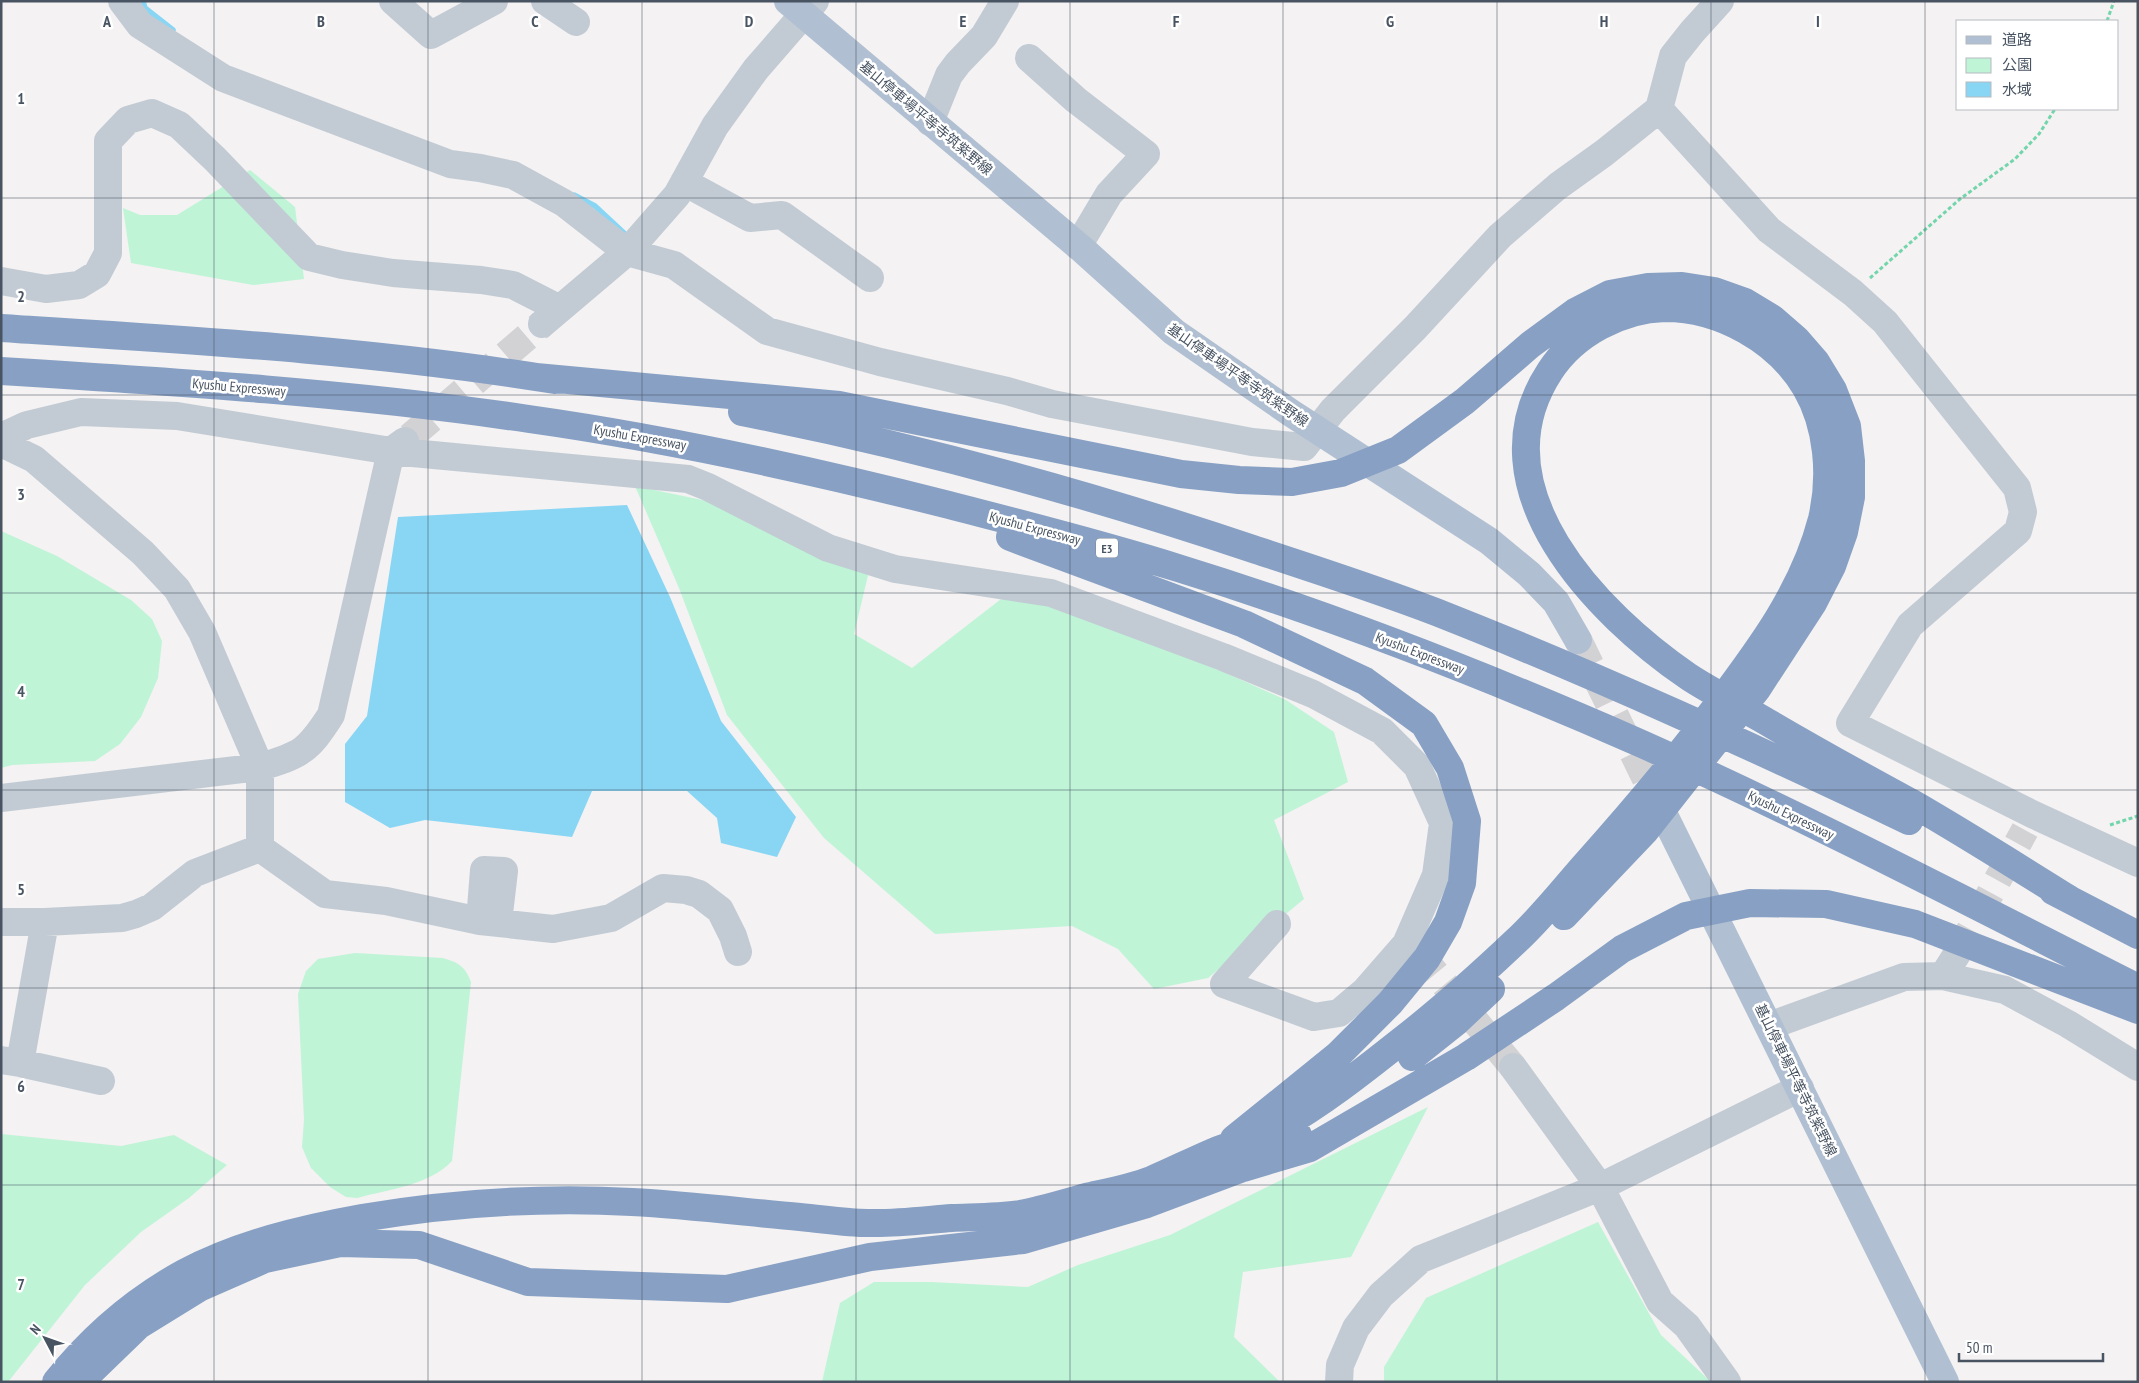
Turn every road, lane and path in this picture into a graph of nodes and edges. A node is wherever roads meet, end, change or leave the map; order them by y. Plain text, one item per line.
1 (122, 1) edge
2 (394, 1) edge
3 (494, 1) edge
4 (545, 1) edge
5 (1005, 1) edge
6 (1720, 1) edge
7 (2114, 1) edge
8 (802, 6) edge
9 (2107, 20) edge
10 (576, 22) dead end
11 (1029, 58) dead end
12 (1658, 109) junction
13 (2054, 110) edge
14 (930, 122) junction
15 (684, 182) junction
16 (1078, 246) junction
17 (627, 252) junction
18 (870, 278) dead end
19 (1, 281) edge
20 (1853, 293) junction
21 (1, 328) edge
22 (1, 371) edge
23 (536, 377) junction
24 (1318, 430) junction
25 (1, 437) edge
26 (1, 443) edge
27 (400, 444) junction
28 (875, 486) junction
29 (1578, 640) tunnel mouth
30 (1748, 683) junction
31 (260, 767) junction
32 (1646, 779) tunnel mouth
33 (1, 798) edge
34 (1637, 824) junction
35 (260, 848) junction
36 (2138, 863) edge
37 (2069, 899) junction
38 (2, 920) edge
39 (45, 922) junction
40 (1277, 924) dead end
41 (2138, 935) edge
42 (738, 952) dead end
43 (2138, 988) edge
44 (2138, 1010) edge
45 (1769, 1026) junction
46 (11, 1062) edge
47 (1513, 1066) tunnel mouth
48 (2138, 1067) edge
49 (101, 1081) dead end
50 (1800, 1088) junction
51 (1225, 1146) junction
52 (1243, 1168) junction
53 (1600, 1188) junction
54 (56, 1382) edge
55 (80, 1382) edge
56 (1339, 1382) edge
57 (1727, 1382) edge
58 (1945, 1382) edge

1 - 17 street
2 - 3 street
4 - 10 street
5 - 14 street
6 - 12 street
7 - 9 path
8 - 14 main road, 基山停車場平等寺筑紫野線
8 - 15 street
11 - 16 street
12 - 20 street
12 - 24 street
13 - 20 path
14 - 16 main road, 基山停車場平等寺筑紫野線
15 - 17 street
15 - 18 street
16 - 24 main road, 基山停車場平等寺筑紫野線
17 - 19 street
17 - 24 street
20 - 36 street
21 - 23 highway
22 - 28 highway, Kyushu Expressway / E3
23 - 30 highway
23 - 37 highway
24 - 29 main road, 基山停車場平等寺筑紫野線
25 - 27 street
26 - 31 street
27 - 31 street
27 - 40 street
28 - 43 highway, Kyushu Expressway / E3
28 - 51 highway
30 - 34 highway
30 - 37 highway
31 - 33 street
31 - 35 street
32 - 45 main road, 基山停車場平等寺筑紫野線
34 - 51 highway
34 - 52 highway
35 - 39 street
35 - 42 street
37 - 41 highway
38 - 39 street
39 - 46 street
44 - 52 highway
45 - 48 street
45 - 50 main road, 基山停車場平等寺筑紫野線
46 - 49 street
47 - 53 street
50 - 53 street
50 - 58 main road, 基山停車場平等寺筑紫野線
51 - 54 highway
52 - 55 highway
53 - 56 street
53 - 57 street

